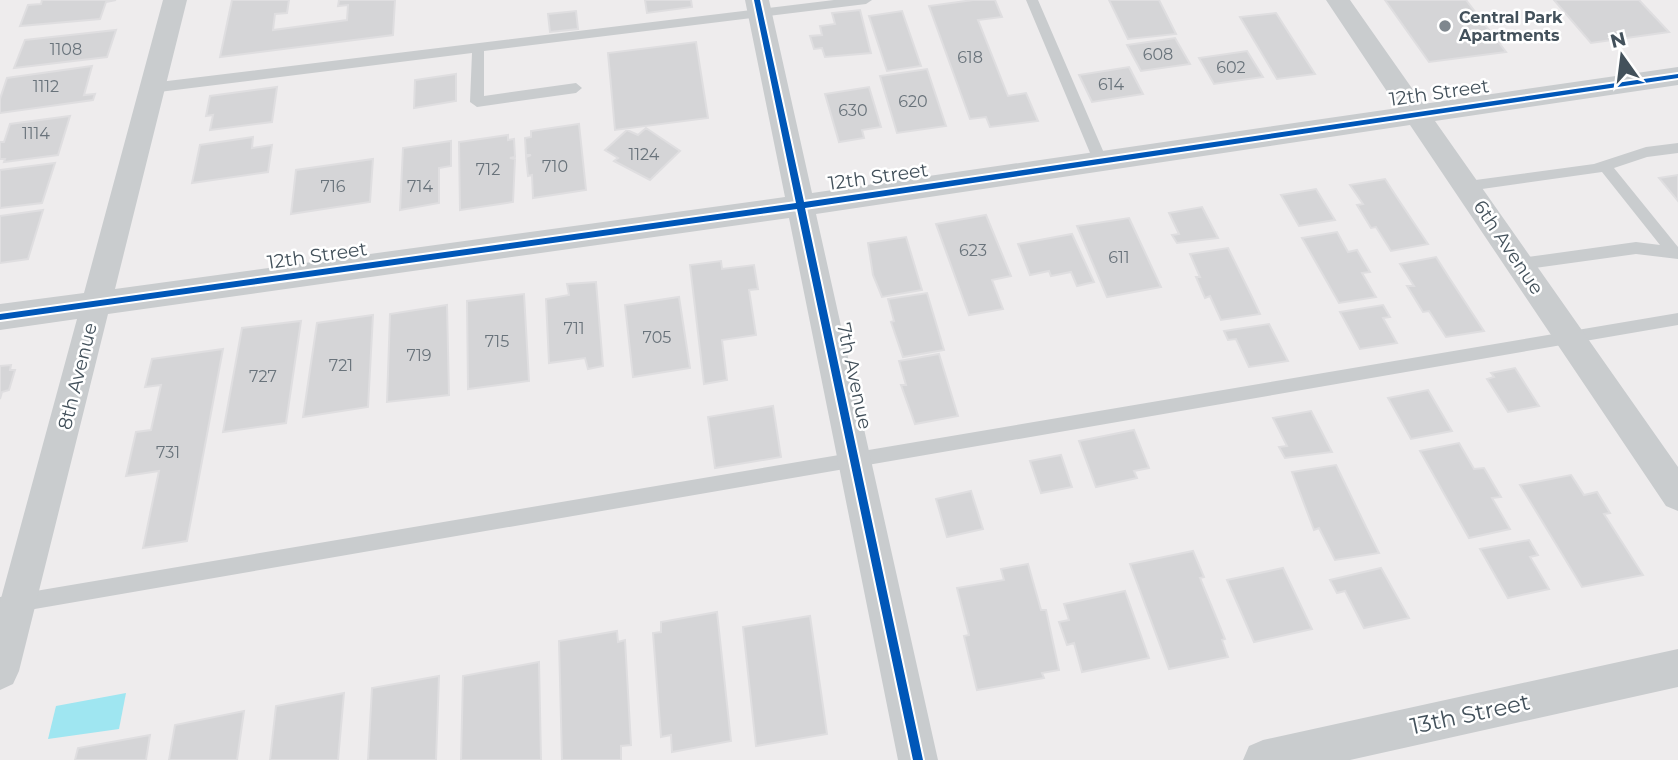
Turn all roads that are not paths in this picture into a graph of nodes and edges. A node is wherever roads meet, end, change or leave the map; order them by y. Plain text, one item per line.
1 (174, 0) edge
2 (866, 0) edge
3 (1031, 0) edge
4 (1338, 0) edge
5 (759, 7) edge
6 (478, 48) junction
7 (1678, 76) edge
8 (151, 88) junction
9 (576, 88) dead end
10 (1418, 113) junction
11 (1678, 148) edge
12 (1100, 160) junction
13 (1605, 166) junction
14 (1468, 186) junction
15 (801, 205) junction
16 (1676, 253) edge
17 (1521, 264) junction
18 (95, 303) junction
19 (0, 317) edge
20 (1678, 319) edge
21 (1571, 338) junction
22 (854, 458) junction
23 (1678, 495) edge
24 (9, 604) edge
25 (1678, 668) edge
26 (0, 671) edge
27 (918, 760) edge
28 (1263, 760) edge

1 - 8 street, 8th Avenue
2 - 5 lane
3 - 12 lane
4 - 10 street, 6th Avenue
5 - 6 lane
5 - 15 street, 7th Avenue
6 - 8 lane
6 - 9 lane
7 - 10 street, 12th Street
8 - 18 street, 8th Avenue
10 - 12 street, 12th Street
10 - 14 street, 6th Avenue
11 - 13 lane
12 - 15 street, 12th Street
13 - 14 lane
13 - 16 lane
14 - 17 street, 6th Avenue
15 - 18 street, 12th Street
15 - 22 street, 7th Avenue
16 - 17 lane
17 - 21 street, 6th Avenue
18 - 19 street, 12th Street
18 - 24 street, 8th Avenue
20 - 21 lane
21 - 22 lane
21 - 23 street, 6th Avenue
22 - 24 lane
22 - 27 street, 7th Avenue
24 - 26 street, 8th Avenue
25 - 28 street, 13th Street

